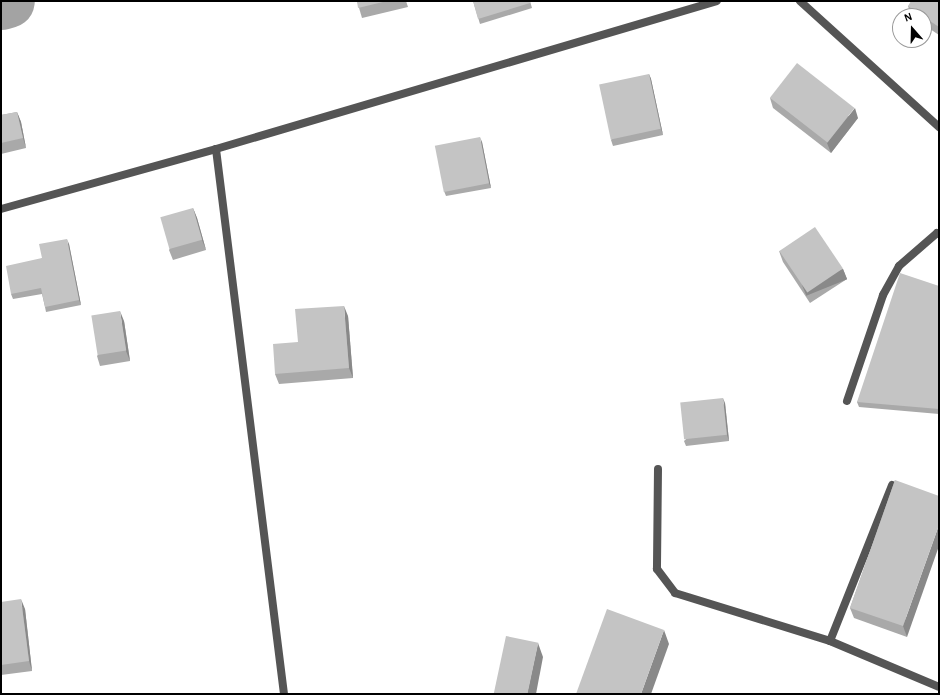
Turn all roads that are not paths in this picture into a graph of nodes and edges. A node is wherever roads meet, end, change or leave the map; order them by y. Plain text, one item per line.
1 (717, 1) edge
2 (800, 1) edge
3 (939, 127) edge
4 (216, 149) junction
5 (1, 209) edge
6 (939, 234) edge
7 (847, 401) dead end
8 (658, 469) dead end
9 (892, 485) edge
10 (830, 642) junction
11 (939, 687) edge
12 (284, 694) edge

1 - 4 street
2 - 3 street
4 - 5 street
4 - 12 street
6 - 7 street
8 - 10 street
9 - 10 street
10 - 11 street

